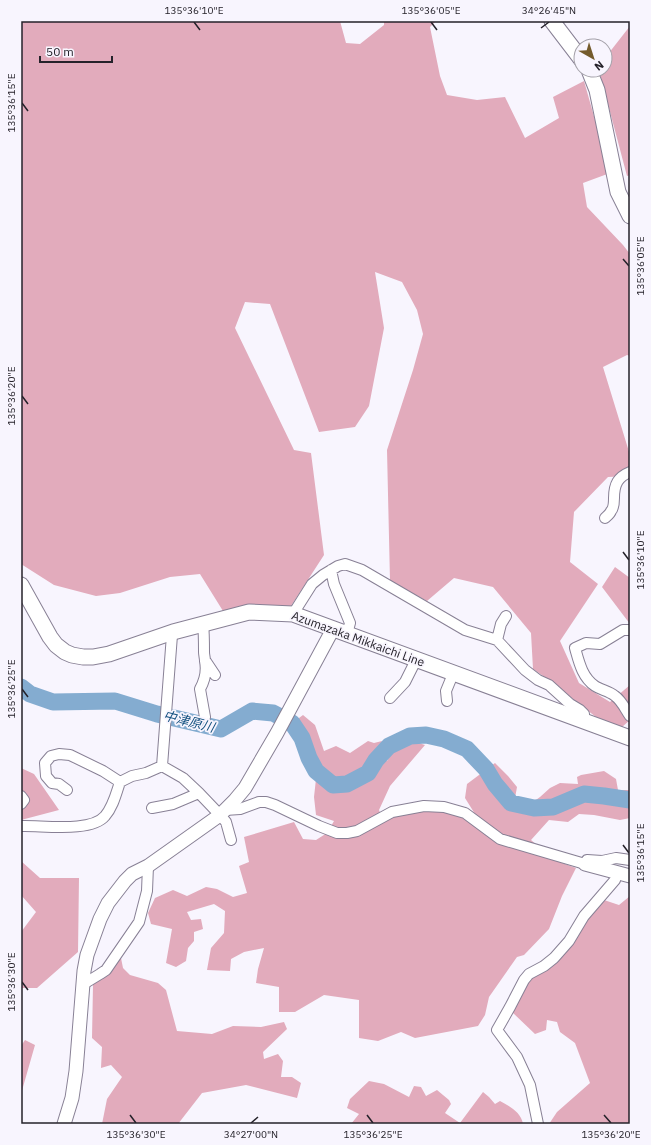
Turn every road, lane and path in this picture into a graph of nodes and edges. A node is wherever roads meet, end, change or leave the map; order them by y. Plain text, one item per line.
1 (552, 21) edge
2 (573, 49) edge
3 (592, 78) edge
4 (630, 216) edge
5 (630, 472) edge
6 (604, 518) dead end
7 (331, 570) junction
8 (21, 585) edge
9 (293, 614) junction
10 (506, 616) dead end
11 (204, 623) junction
12 (630, 630) edge
13 (340, 631) junction
14 (173, 632) junction
15 (497, 640) junction
16 (205, 660) junction
17 (416, 660) junction
18 (453, 674) junction
19 (215, 675) dead end
20 (390, 698) dead end
21 (447, 701) dead end
22 (630, 716) edge
23 (205, 717) dead end
24 (583, 721) junction
25 (630, 738) edge
26 (162, 766) junction
27 (120, 782) junction
28 (67, 790) dead end
29 (199, 793) junction
30 (21, 796) edge
31 (21, 804) edge
32 (152, 808) dead end
33 (222, 812) junction
34 (21, 826) edge
35 (231, 840) dead end
36 (630, 860) edge
37 (585, 864) junction
38 (148, 866) junction
39 (624, 874) edge
40 (82, 984) junction
41 (64, 1124) edge
42 (538, 1124) edge

1 - 2 main road
3 - 4 main road
5 - 6 street
7 - 9 street
7 - 13 street
7 - 15 street
8 - 14 main road, Azumazaka Mikkaichi Line
9 - 11 main road, Azumazaka Mikkaichi Line
9 - 13 main road, Azumazaka Mikkaichi Line
10 - 15 street
11 - 14 main road, Azumazaka Mikkaichi Line
11 - 16 street
12 - 22 street
13 - 17 main road, Azumazaka Mikkaichi Line
13 - 33 street
14 - 26 street
15 - 24 street
16 - 19 street
16 - 23 street
17 - 18 main road, Azumazaka Mikkaichi Line
17 - 20 street
18 - 21 street
18 - 24 main road, Azumazaka Mikkaichi Line
24 - 25 main road, Azumazaka Mikkaichi Line
26 - 27 street
26 - 29 street
27 - 28 street
27 - 34 street
29 - 32 street
29 - 33 street
30 - 31 street
33 - 35 street
33 - 37 street
33 - 38 street
36 - 37 street
37 - 39 street
38 - 40 street
38 - 40 street
39 - 42 street
40 - 41 street

